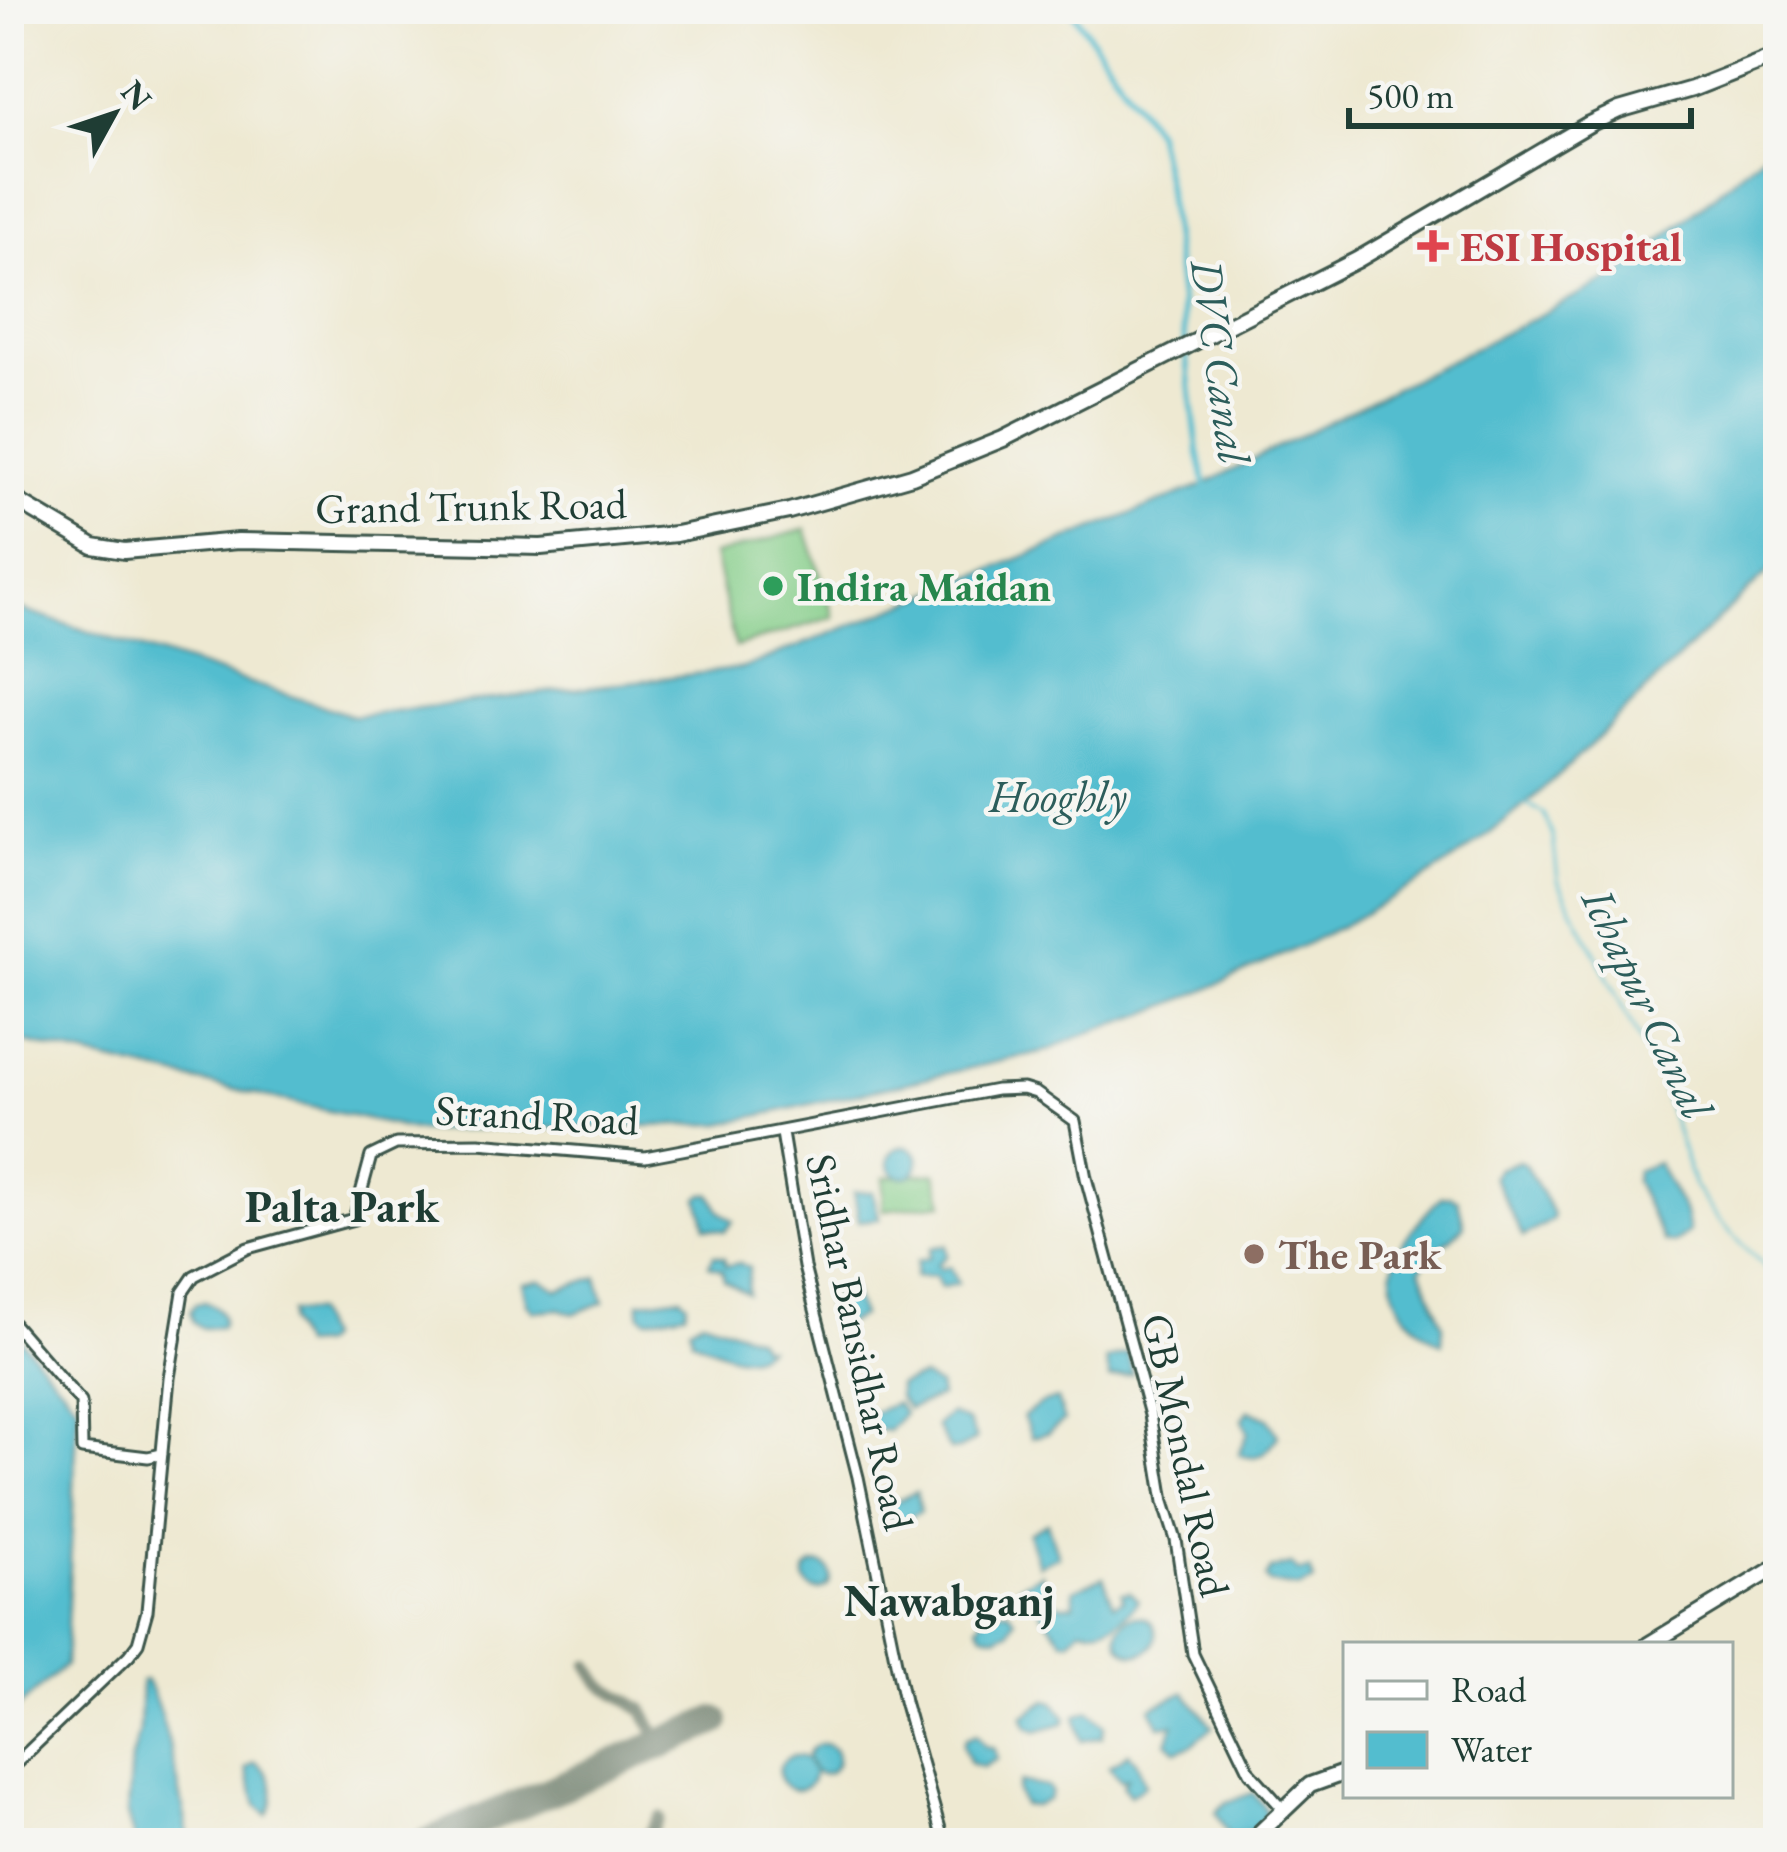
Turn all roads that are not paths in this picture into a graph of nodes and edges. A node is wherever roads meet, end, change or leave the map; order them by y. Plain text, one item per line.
1 (1778, 55) edge
2 (9, 496) edge
3 (1055, 1102) joint
4 (782, 1133) junction
5 (9, 1319) edge
6 (162, 1454) junction
7 (1778, 1566) edge
8 (1653, 1642) edge
9 (9, 1770) edge
10 (1343, 1773) edge
11 (1283, 1809) junction
12 (944, 1843) edge
13 (1249, 1843) edge

1 - 2 main road, Grand Trunk Road
3 - 4 street, Strand Road
3 - 11 street, GB Mondal Road
4 - 6 street, Strand Road
4 - 12 street, Sridhar Bansidhar Road
5 - 6 street
6 - 9 street, Strand Road
7 - 8 main road
10 - 11 main road
11 - 13 main road

